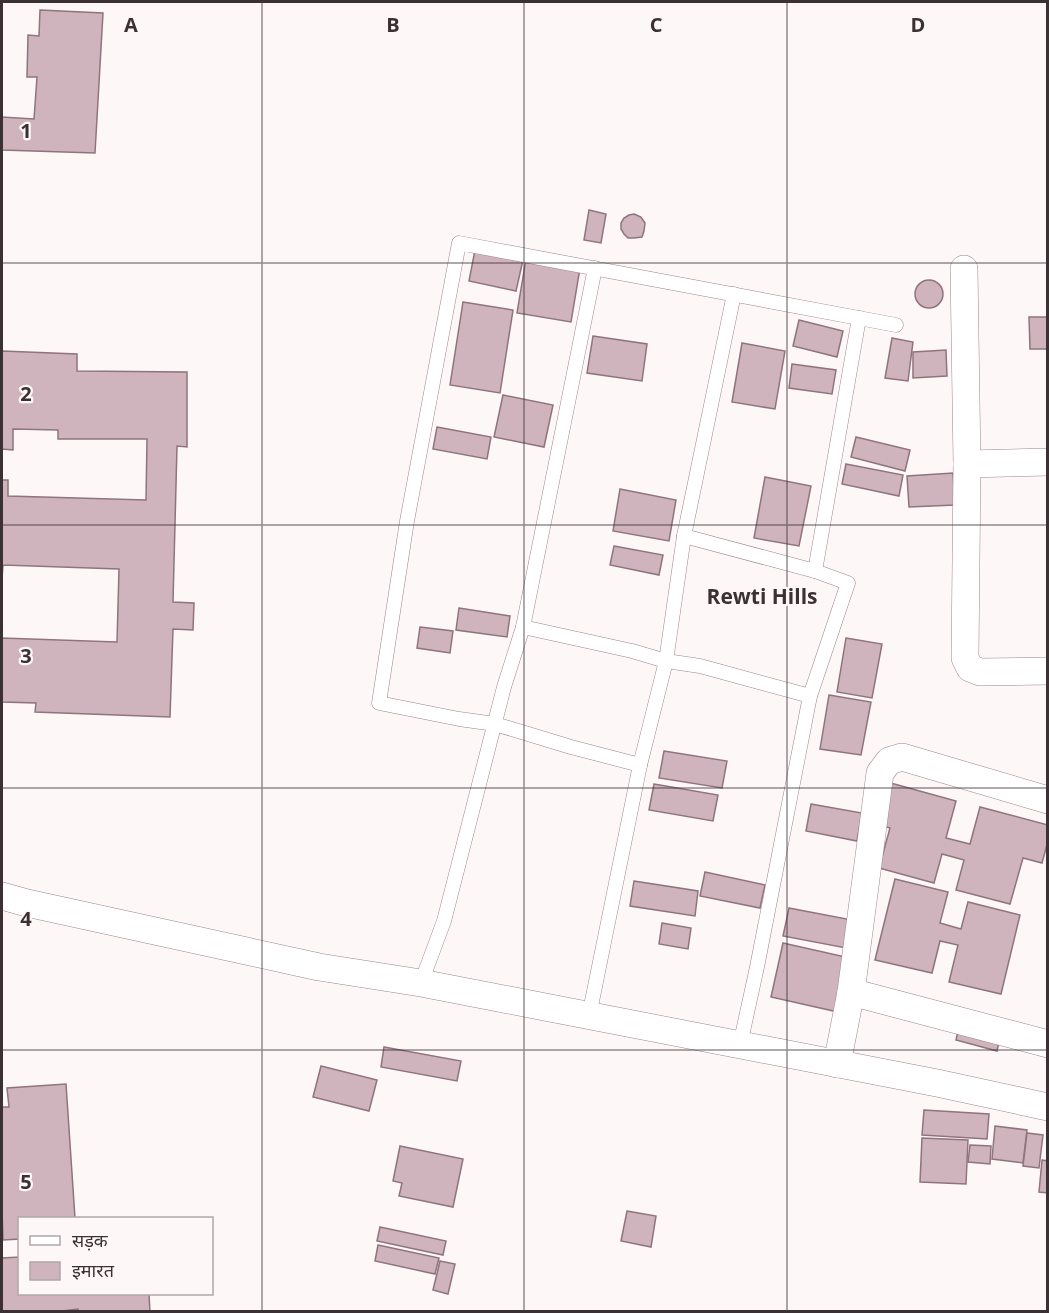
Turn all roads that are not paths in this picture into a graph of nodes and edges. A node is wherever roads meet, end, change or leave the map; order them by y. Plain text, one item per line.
1 (595, 268) junction
2 (964, 269) dead end
3 (734, 294) junction
4 (859, 318) junction
5 (896, 325) dead end
6 (1047, 462) edge
7 (967, 464) junction
8 (684, 536) junction
9 (815, 572) junction
10 (523, 627) junction
11 (666, 661) junction
12 (1047, 671) edge
13 (810, 696) junction
14 (495, 724) junction
15 (640, 765) junction
16 (1047, 800) edge
17 (2, 896) edge
18 (421, 983) junction
19 (851, 992) junction
20 (589, 1016) junction
21 (1047, 1044) edge
22 (740, 1045) junction
23 (837, 1064) junction
24 (1047, 1107) edge

1 - 3 lane
1 - 10 lane
1 - 14 lane
2 - 7 street
3 - 4 lane
3 - 8 lane
4 - 5 lane
4 - 9 lane
6 - 7 street
7 - 12 street
8 - 9 lane
8 - 11 lane
9 - 13 lane
10 - 11 lane
10 - 14 lane
11 - 13 lane
11 - 15 lane
13 - 22 lane
14 - 15 lane
14 - 18 lane
15 - 20 lane
16 - 19 street
17 - 18 street
18 - 20 street
19 - 21 street
19 - 23 street
20 - 22 street
22 - 23 street
23 - 24 street

